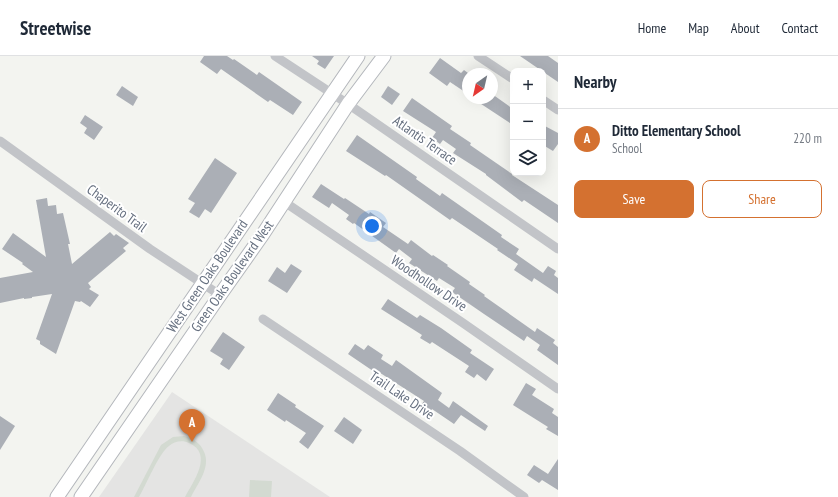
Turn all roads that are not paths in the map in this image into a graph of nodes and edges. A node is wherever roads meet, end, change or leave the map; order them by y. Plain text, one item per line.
1 (275, 56) edge
2 (358, 56) edge
3 (384, 56) edge
4 (478, 56) edge
5 (510, 77) edge
6 (332, 94) junction
7 (546, 102) edge
8 (348, 104) junction
9 (558, 110) edge
10 (0, 141) edge
11 (283, 201) junction
12 (558, 249) edge
13 (202, 283) junction
14 (220, 295) junction
15 (263, 319) dead end
16 (558, 389) edge
17 (57, 497) edge
18 (81, 497) edge
19 (524, 497) edge

1 - 6 street, Atlantis Terrace
2 - 6 main road, West Green Oaks Boulevard
3 - 8 main road, Green Oaks Boulevard West
4 - 5 street
6 - 8 street, Atlantis Terrace
6 - 13 main road, West Green Oaks Boulevard
7 - 9 street
8 - 11 main road, Green Oaks Boulevard West
8 - 12 street, Atlantis Terrace
10 - 13 street, Chaperito Trail
11 - 14 main road, Green Oaks Boulevard West
11 - 16 street, Woodhollow Drive
13 - 14 street, Chaperito Trail
13 - 17 main road, West Green Oaks Boulevard
14 - 18 main road, Green Oaks Boulevard West
15 - 19 street, Trail Lake Drive

